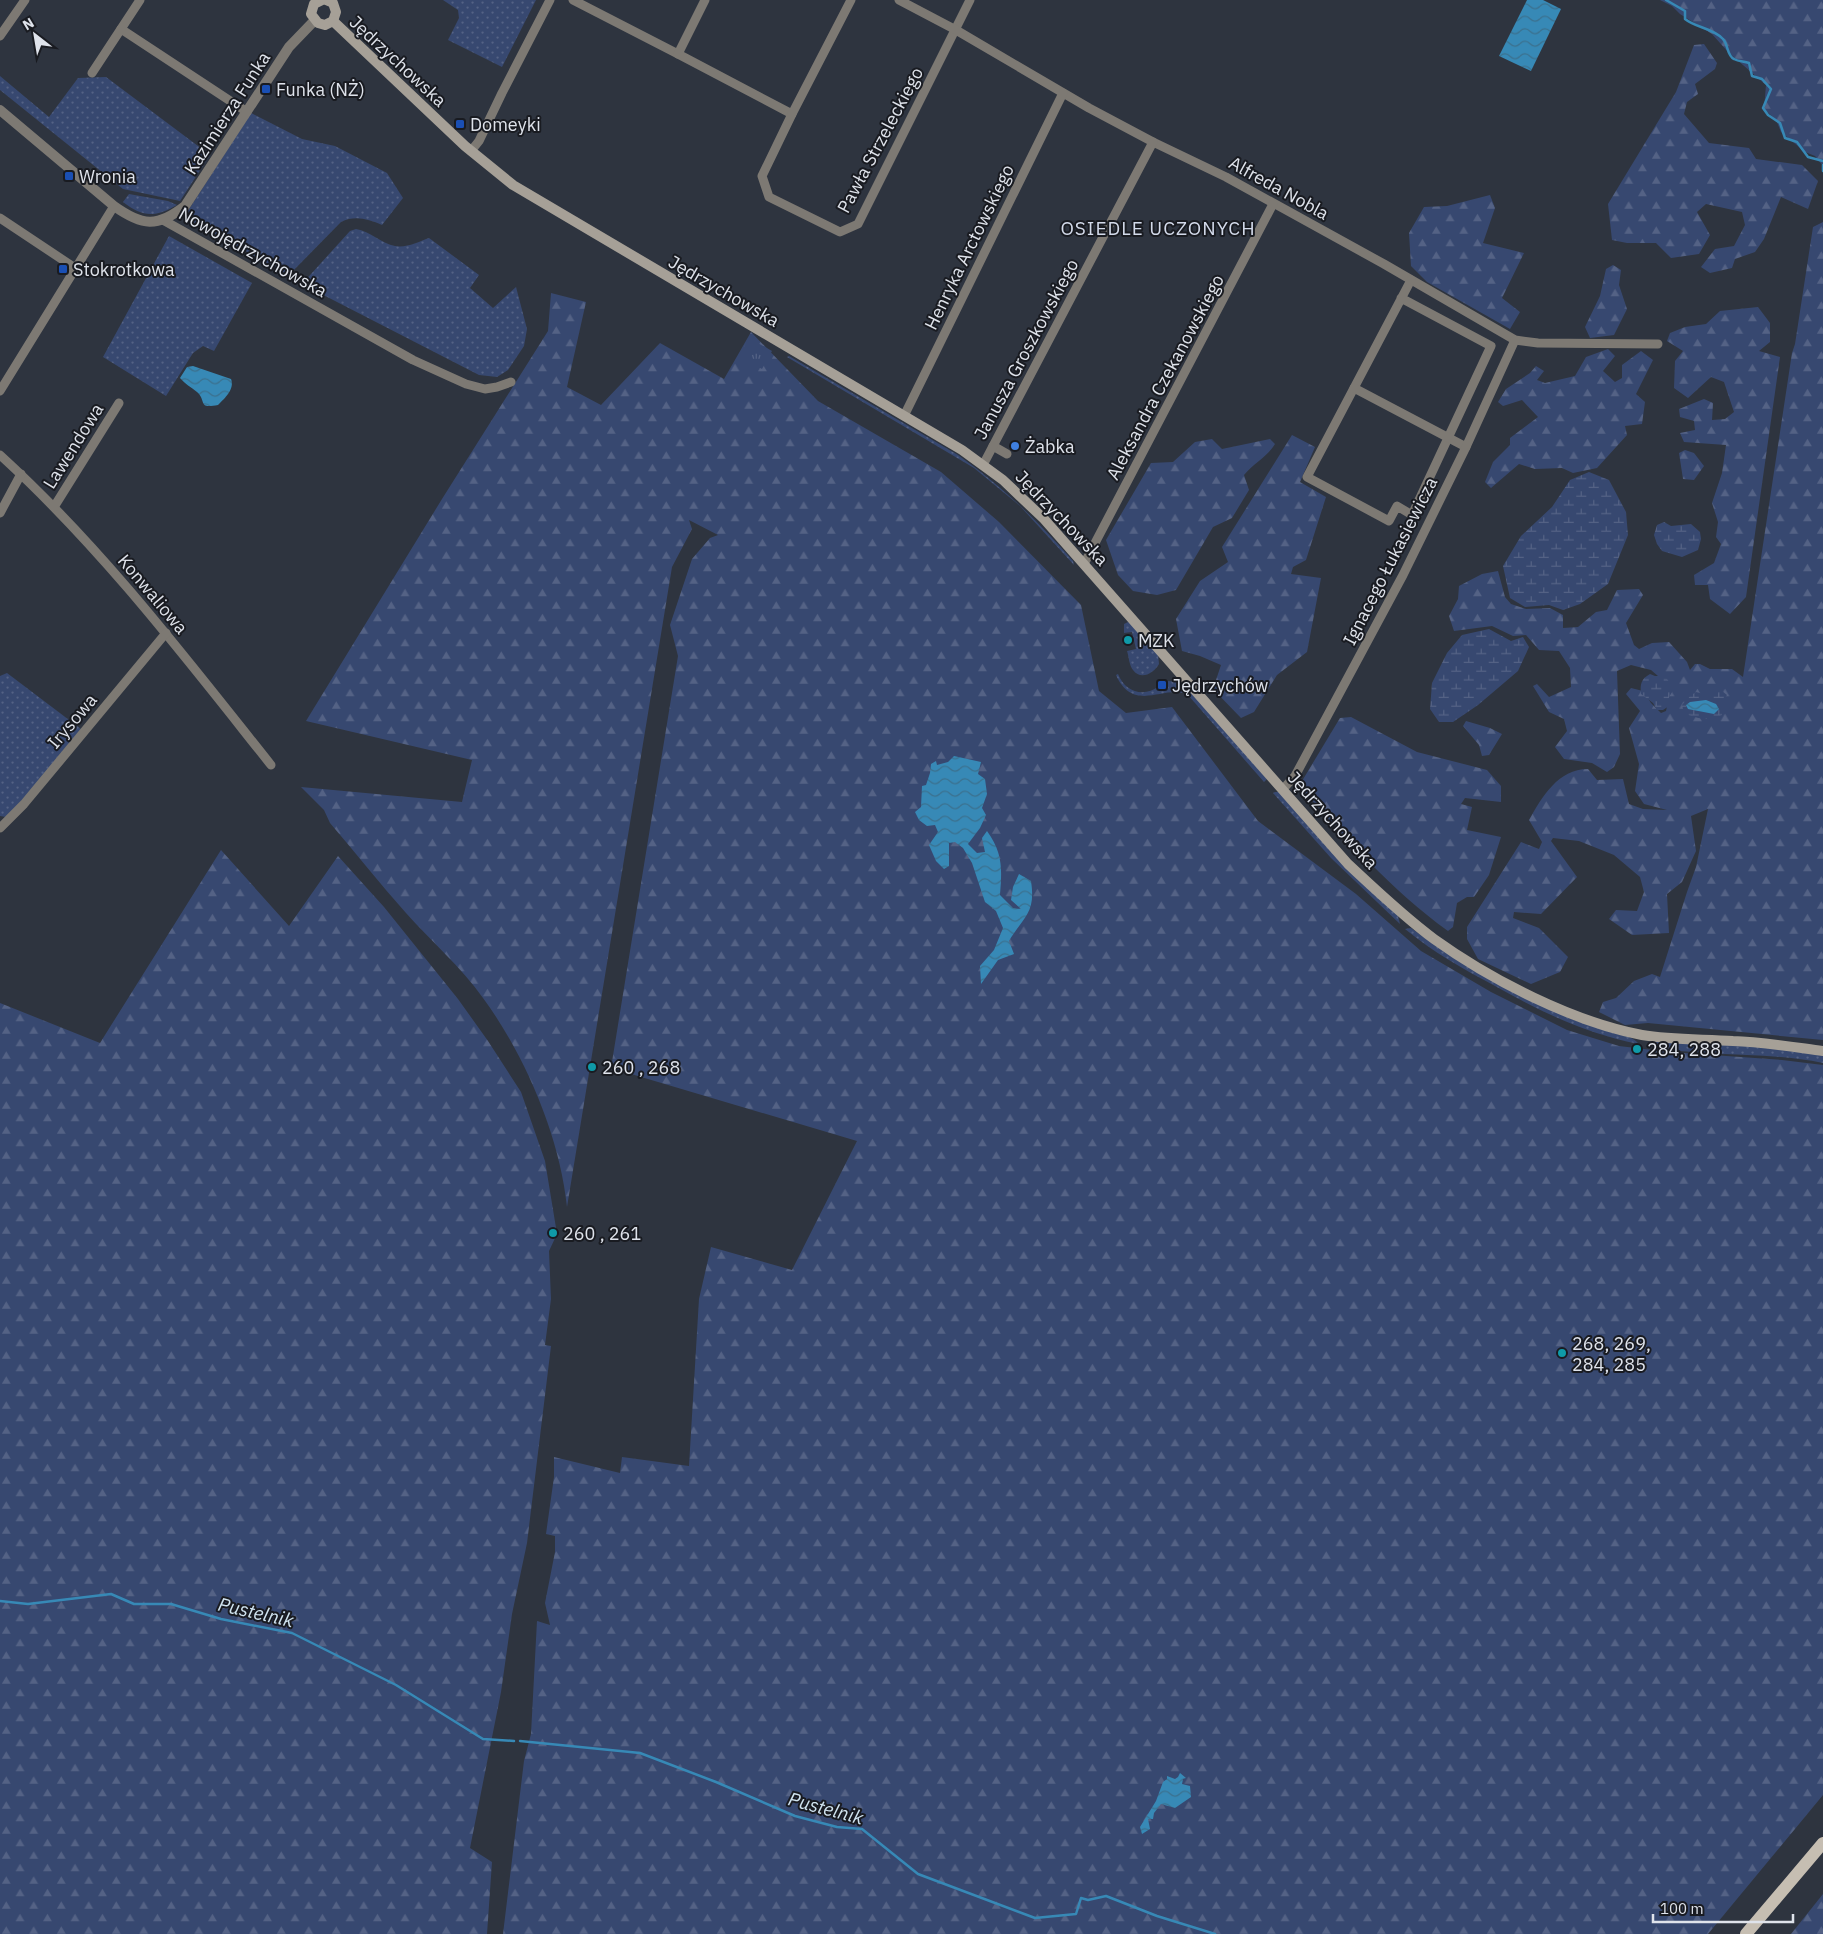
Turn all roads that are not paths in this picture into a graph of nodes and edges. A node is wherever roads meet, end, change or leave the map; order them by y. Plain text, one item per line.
1 (25, 0) edge
2 (140, 0) edge
3 (550, 0) edge
4 (573, 0) edge
5 (705, 0) edge
6 (852, 0) edge
7 (899, 0) edge
8 (970, 0) edge
9 (322, 1) edge
10 (314, 21) junction
11 (332, 21) junction
12 (121, 29) junction
13 (956, 30) junction
14 (0, 36) edge
15 (678, 54) junction
16 (92, 73) dead end
17 (1064, 93) junction
18 (0, 110) edge
19 (247, 112) junction
20 (792, 114) junction
21 (1153, 142) junction
22 (471, 152) junction
23 (1273, 204) junction
24 (114, 206) junction
25 (0, 218) edge
26 (164, 220) junction
27 (76, 268) junction
28 (1411, 280) junction
29 (1401, 298) junction
30 (1515, 340) junction
31 (1658, 344) dead end
32 (4, 374) edge
33 (511, 382) dead end
34 (1354, 388) junction
35 (0, 391) edge
36 (118, 403) dead end
37 (904, 416) junction
38 (1449, 439) junction
39 (993, 446) junction
40 (1466, 447) junction
41 (0, 454) edge
42 (1007, 454) dead end
43 (983, 465) junction
44 (21, 474) junction
45 (54, 506) junction
46 (0, 513) edge
47 (1084, 564) junction
48 (166, 633) junction
49 (270, 765) dead end
50 (1283, 789) junction
51 (0, 828) edge
52 (1823, 1051) edge
53 (1823, 1843) edge
54 (1746, 1934) edge

1 - 14 street
2 - 12 street
3 - 22 street
4 - 15 street
5 - 15 street
6 - 20 street, Pawła Strzeleckiego
7 - 13 street, Alfreda Nobla
8 - 13 street
9 - 10 main road
9 - 11 main road
10 - 11 main road
10 - 19 street, Kazimierza Funka
11 - 22 main road, Jędrzychowska
12 - 16 street
12 - 19 street
13 - 17 street, Alfreda Nobla
13 - 20 street, Pawła Strzeleckiego
15 - 20 street
17 - 21 street, Alfreda Nobla
17 - 37 street, Henryka Arctowskiego
18 - 24 street, Nowojędrzychowska
19 - 26 street, Kazimierza Funka
21 - 23 street, Alfreda Nobla
21 - 39 street, Janusza Groszkowskiego
22 - 37 main road, Jędrzychowska
23 - 28 street, Alfreda Nobla
23 - 47 street, Aleksandra Czekanowskiego
24 - 26 street, Nowojędrzychowska
24 - 27 street
25 - 27 street
26 - 33 street, Nowojędrzychowska
27 - 32 street
28 - 29 street
28 - 30 street, Alfreda Nobla
29 - 34 street
29 - 38 street
30 - 31 street, Alfreda Nobla
30 - 40 street, Ignacego Łukasiewicza
32 - 35 street
34 - 38 street
34 - 38 street
36 - 45 street, Lawendowa
37 - 43 main road, Jędrzychowska
38 - 40 street
39 - 42 street
39 - 43 street, Janusza Groszkowskiego
40 - 50 street, Ignacego Łukasiewicza
41 - 44 street, Konwaliowa
43 - 47 main road, Jędrzychowska
44 - 45 street, Konwaliowa
44 - 46 street
45 - 48 street, Konwaliowa
47 - 50 main road, Jędrzychowska
48 - 49 street, Konwaliowa
48 - 51 street, Irysowa
50 - 52 main road, Jędrzychowska
53 - 54 main road

